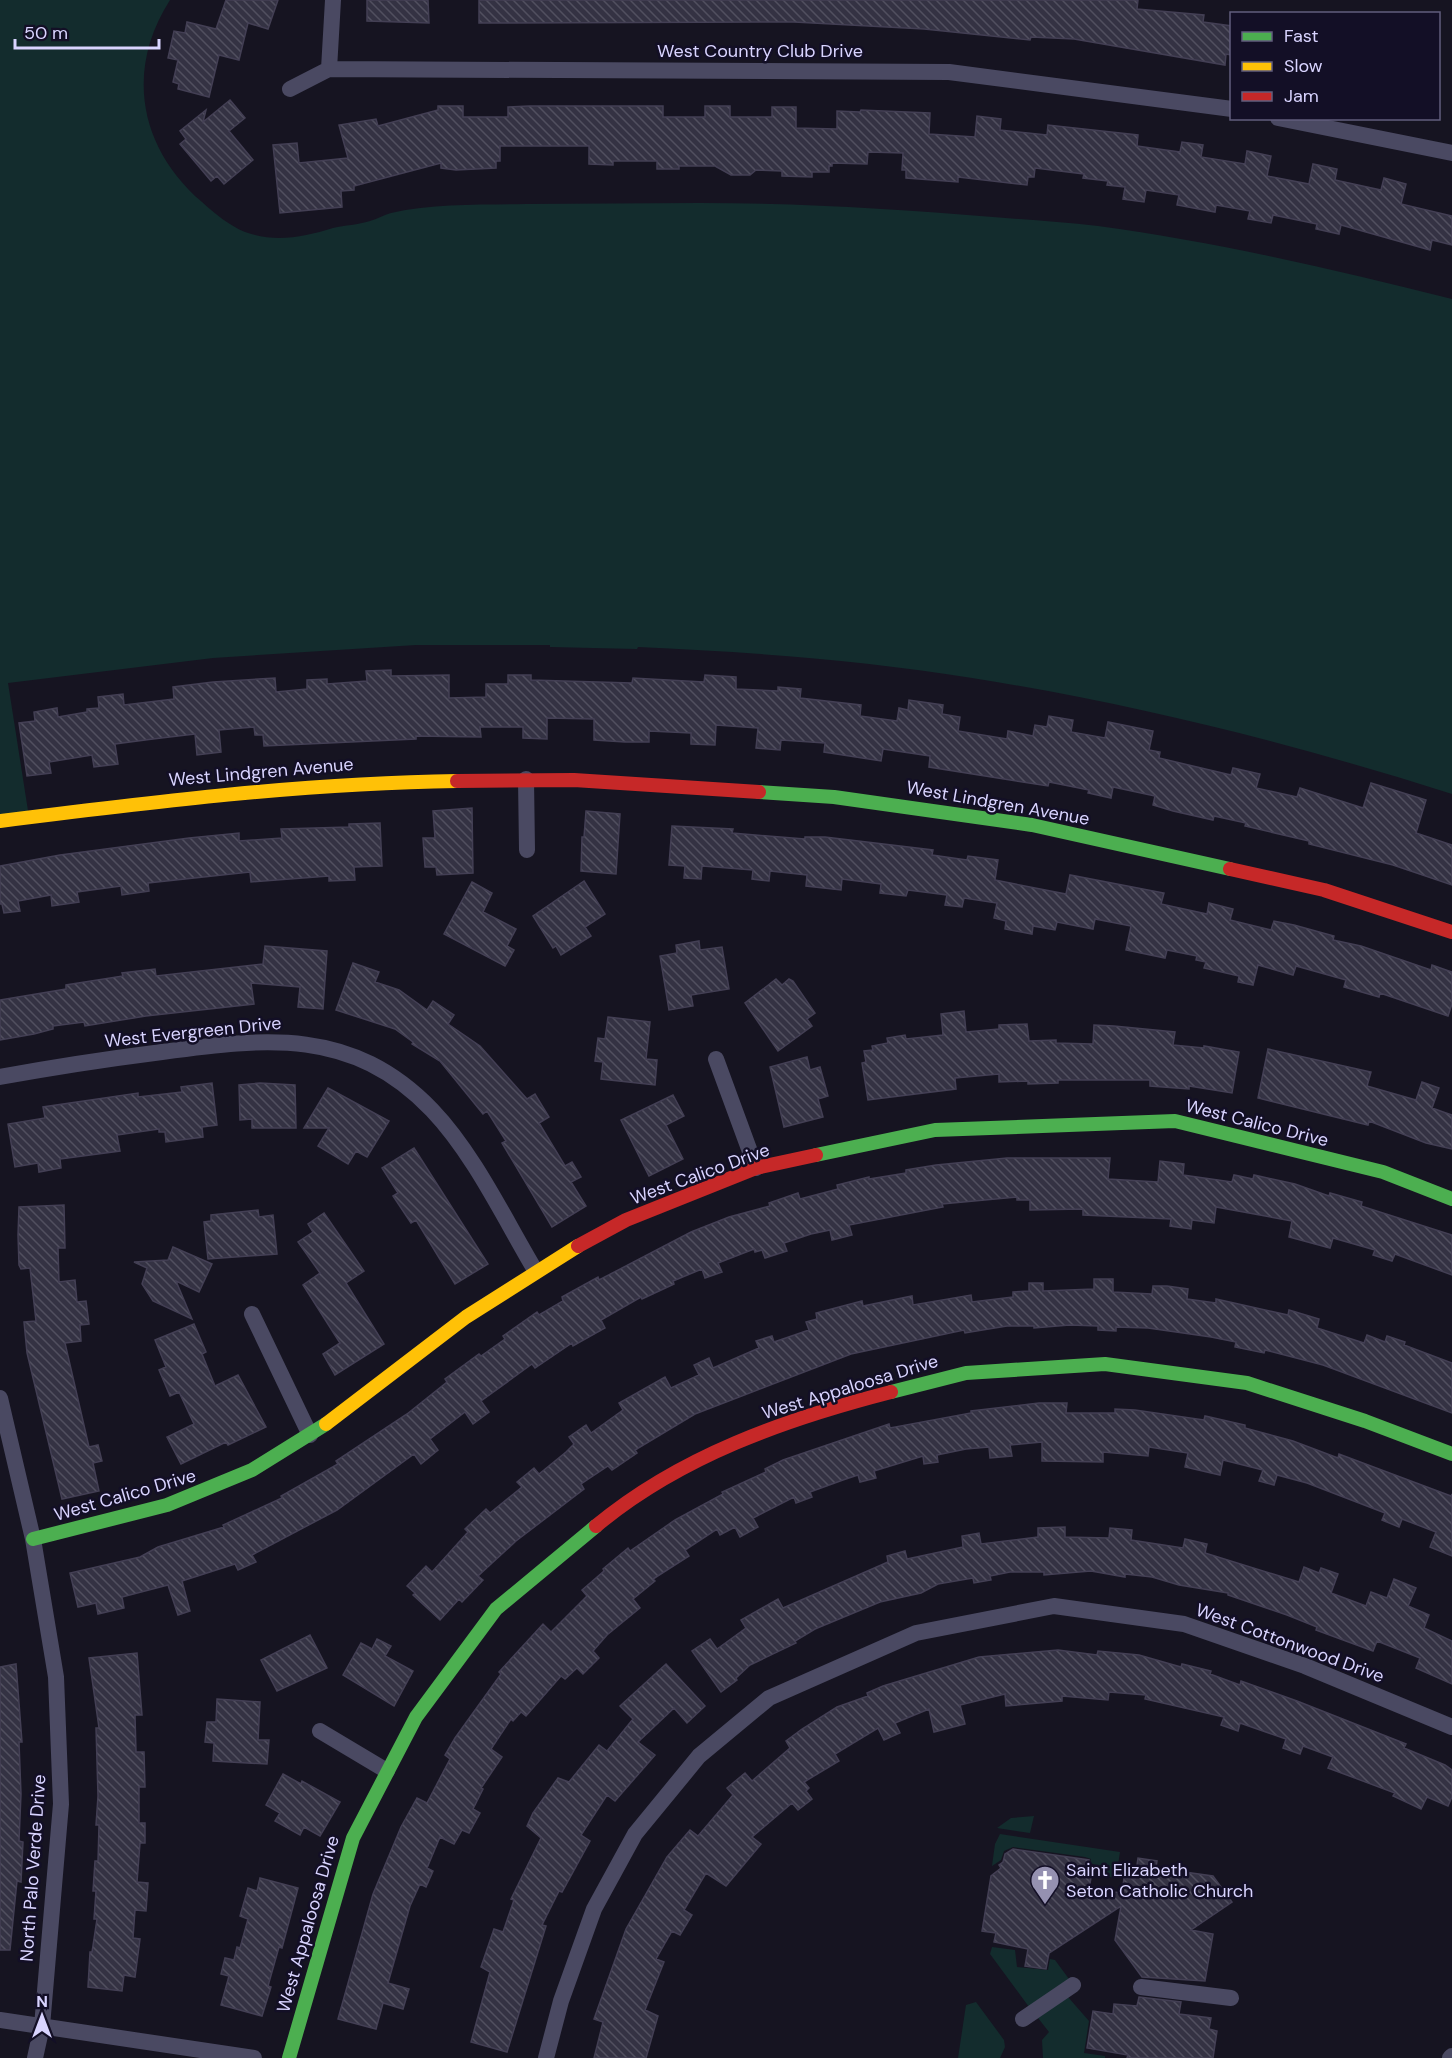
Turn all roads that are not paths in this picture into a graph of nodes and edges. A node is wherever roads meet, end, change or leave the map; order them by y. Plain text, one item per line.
1 (333, 0) edge
2 (329, 69) junction
3 (290, 89) dead end
4 (1230, 109) edge
5 (1288, 120) edge
6 (1452, 153) edge
7 (526, 779) junction
8 (0, 821) edge
9 (527, 850) dead end
10 (1452, 932) edge
11 (716, 1059) dead end
12 (0, 1077) edge
13 (756, 1168) junction
14 (1452, 1199) edge
15 (535, 1270) junction
16 (252, 1314) dead end
17 (0, 1398) edge
18 (310, 1435) junction
19 (1452, 1454) edge
20 (33, 1539) junction
21 (1452, 1727) edge
22 (320, 1731) dead end
23 (387, 1771) junction
24 (1073, 1985) dead end
25 (1141, 1987) dead end
26 (1231, 1998) dead end
27 (1023, 2019) dead end
28 (0, 2020) edge
29 (42, 2026) junction
30 (35, 2058) edge
31 (254, 2058) edge
32 (290, 2058) edge
33 (546, 2058) edge

1 - 2 street
2 - 3 street, West Country Club Drive
2 - 4 street, West Country Club Drive
5 - 6 street
7 - 8 street, West Lindgren Avenue
7 - 9 street
7 - 10 street, West Lindgren Avenue
11 - 13 street
12 - 15 street, West Evergreen Drive
13 - 14 street, West Calico Drive
13 - 15 street, West Calico Drive
15 - 18 street, West Calico Drive
16 - 18 street
17 - 20 street, North Palo Verde Drive
18 - 20 street, West Calico Drive
19 - 23 street, West Appaloosa Drive
20 - 29 street, North Palo Verde Drive
21 - 33 street, West Cottonwood Drive
22 - 23 street
23 - 32 street, West Appaloosa Drive
24 - 27 street
25 - 26 street
28 - 29 street
29 - 30 street, North Palo Verde Drive
29 - 31 street

